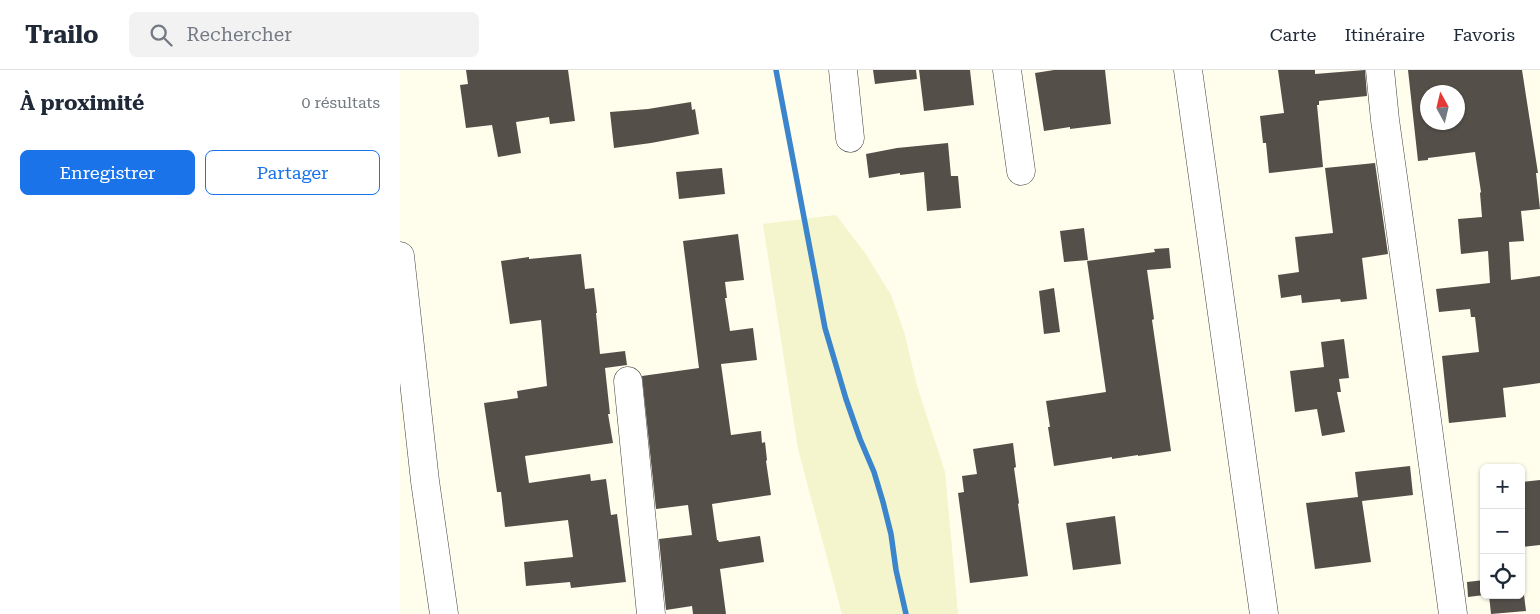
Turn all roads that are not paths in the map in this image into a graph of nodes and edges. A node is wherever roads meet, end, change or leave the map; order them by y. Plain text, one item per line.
1 (843, 70) edge
2 (1008, 70) edge
3 (1188, 70) edge
4 (1380, 70) edge
5 (850, 138) dead end
6 (1021, 171) dead end
7 (400, 256) edge
8 (628, 381) dead end
9 (444, 614) edge
10 (651, 614) edge
11 (1264, 614) edge
12 (1453, 614) edge

1 - 5 street
2 - 6 street
3 - 11 street
4 - 12 street
7 - 9 street
8 - 10 street

